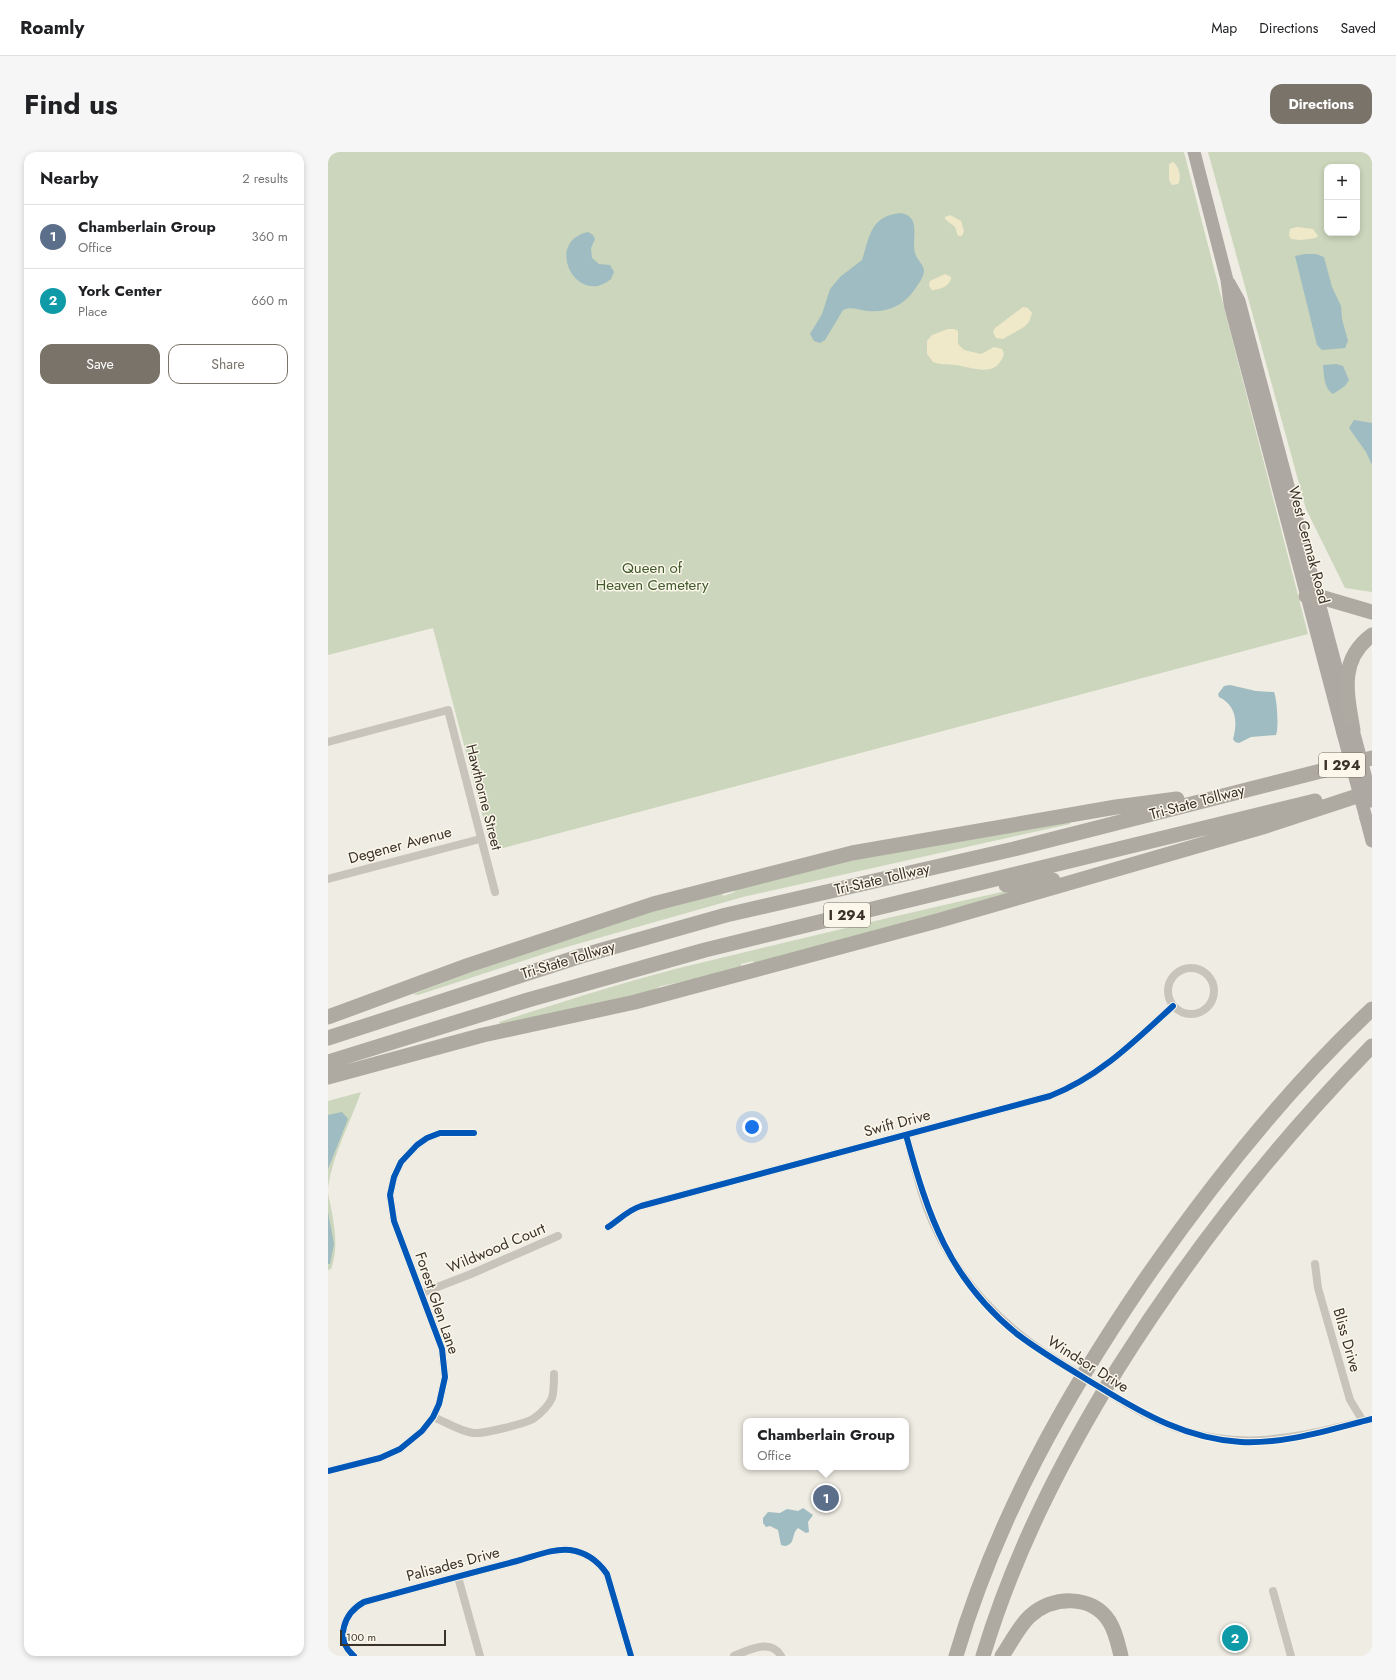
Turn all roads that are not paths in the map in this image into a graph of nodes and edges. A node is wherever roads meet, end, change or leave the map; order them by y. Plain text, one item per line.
1 (1194, 152) edge
2 (1312, 596) junction
3 (1372, 612) edge
4 (1372, 635) edge
5 (1348, 732) junction
6 (328, 742) edge
7 (1372, 749) edge
8 (1372, 758) edge
9 (1312, 772) junction
10 (1255, 786) junction
11 (1372, 786) edge
12 (1372, 790) edge
13 (1372, 801) edge
14 (1309, 812) junction
15 (480, 839) junction
16 (1372, 841) edge
17 (1117, 869) junction
18 (328, 879) edge
19 (966, 886) junction
20 (495, 892) dead end
21 (1173, 1006) junction
22 (1372, 1009) edge
23 (328, 1017) edge
24 (328, 1038) edge
25 (1372, 1046) edge
26 (328, 1062) edge
27 (328, 1077) edge
28 (474, 1133) dead end
29 (906, 1135) junction
30 (608, 1227) dead end
31 (558, 1236) dead end
32 (1315, 1264) dead end
33 (422, 1293) junction
34 (554, 1374) dead end
35 (433, 1417) junction
36 (1372, 1419) edge
37 (1363, 1421) junction
38 (328, 1471) edge
39 (458, 1577) junction
40 (1273, 1591) dead end
41 (779, 1653) edge
42 (354, 1656) edge
43 (480, 1656) edge
44 (631, 1656) edge
45 (734, 1656) edge
46 (956, 1656) edge
47 (983, 1656) edge
48 (1002, 1656) edge
49 (1122, 1656) edge
50 (1291, 1656) edge

1 - 2 main road, West Cermak Road
2 - 3 highway
2 - 5 main road, West Cermak Road
4 - 5 highway
5 - 13 main road, West Cermak Road, bridge
5 - 16 main road, West Cermak Road, bridge
6 - 15 street, Hawthorne Street
7 - 9 highway
8 - 9 highway, Tri-State Tollway / I 294
9 - 10 highway, Tri-State Tollway / I 294
10 - 23 highway
10 - 24 highway, Tri-State Tollway / I 294
11 - 19 highway, Tri-State Tollway / I 294
12 - 14 highway
13 - 14 highway
14 - 17 highway
15 - 18 street, Degener Avenue
15 - 20 street, Hawthorne Street
17 - 19 highway
17 - 27 highway
19 - 26 highway, Tri-State Tollway / I 294
21 - 21 street
21 - 29 street, Swift Drive
22 - 46 highway
25 - 47 highway
28 - 33 street, Forest Glen Lane
29 - 30 street, Swift Drive
29 - 37 street, Windsor Drive, bridge
31 - 33 street, Wildwood Court
32 - 37 street, Bliss Drive
33 - 35 street, Forest Glen Lane
34 - 35 street
35 - 38 street, Forest Glen Lane
36 - 37 street, Windsor Drive
39 - 42 street, Palisades Drive
39 - 43 street
39 - 44 street, Palisades Drive
40 - 50 street
41 - 45 street
48 - 49 highway

